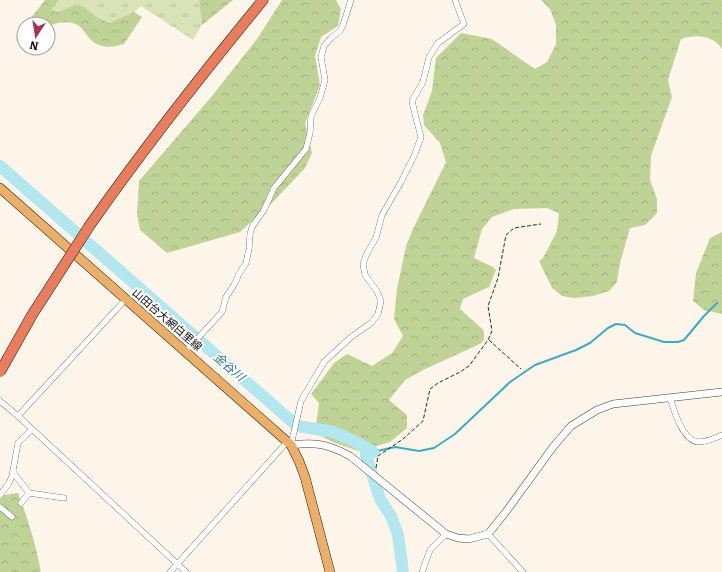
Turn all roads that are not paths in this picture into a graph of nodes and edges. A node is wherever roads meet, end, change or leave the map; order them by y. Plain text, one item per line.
1 (263, 0) edge
2 (351, 0) edge
3 (455, 0) edge
4 (0, 188) edge
5 (125, 300) junction
6 (185, 352) junction
7 (0, 372) edge
8 (722, 392) edge
9 (670, 398) junction
10 (0, 401) edge
11 (18, 416) junction
12 (32, 429) junction
13 (722, 435) edge
14 (289, 444) junction
15 (13, 472) junction
16 (29, 492) junction
17 (0, 495) edge
18 (64, 498) dead end
19 (21, 503) dead end
20 (0, 507) edge
21 (12, 517) dead end
22 (446, 534) junction
23 (488, 534) junction
24 (177, 564) junction
25 (170, 572) edge
26 (186, 572) edge
27 (330, 572) edge
28 (422, 572) edge
29 (523, 572) edge

1 - 7 highway, bridge
2 - 6 street
3 - 14 street
4 - 5 main road, 山田台大網白里線
5 - 6 main road, 山田台大網白里線
5 - 11 street
6 - 14 main road, 山田台大網白里線
8 - 9 street
9 - 13 street
9 - 23 street
10 - 11 street
11 - 12 street
12 - 15 street
12 - 24 street
14 - 22 street
14 - 24 street
14 - 27 main road, 山田台大網白里線
15 - 16 street
15 - 17 street
16 - 18 street
16 - 19 street
20 - 21 street
22 - 23 street
22 - 28 street
23 - 29 street
24 - 25 street
24 - 26 street

